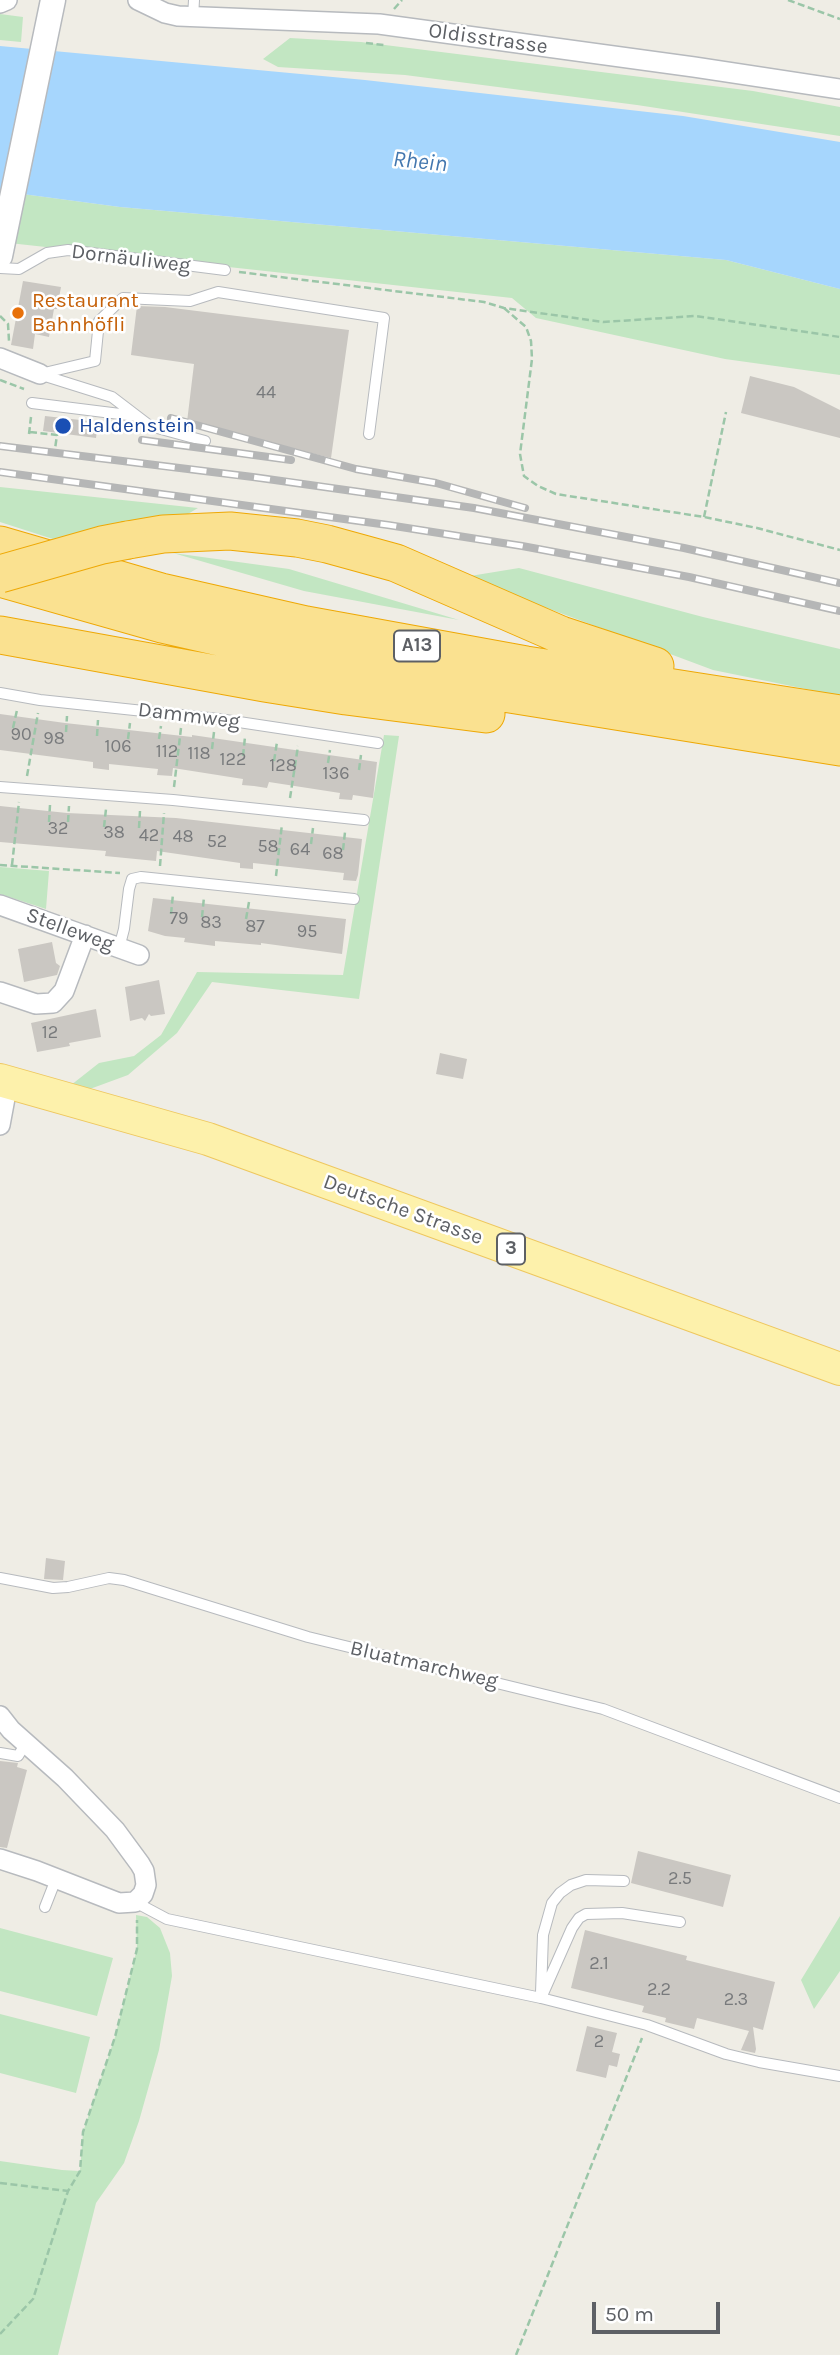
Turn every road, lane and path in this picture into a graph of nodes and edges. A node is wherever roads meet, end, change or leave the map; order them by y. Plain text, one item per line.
1 (7, 0) edge
2 (53, 0) edge
3 (138, 0) edge
4 (788, 0) edge
5 (0, 3) edge
6 (193, 9) edge
7 (840, 19) edge
8 (840, 89) edge
9 (1, 257) edge
10 (225, 270) joint
11 (504, 308) junction
12 (0, 316) edge
13 (840, 337) edge
14 (4, 350) edge
15 (40, 374) junction
16 (32, 403) dead end
17 (726, 412) dead end
18 (137, 416) junction
19 (30, 432) dead end
20 (369, 434) dead end
21 (205, 441) dead end
22 (55, 449) dead end
23 (704, 517) junction
24 (0, 545) edge
25 (840, 550) edge
26 (0, 576) edge
27 (0, 635) edge
28 (0, 693) edge
29 (19, 696) junction
30 (40, 699) junction
31 (840, 712) edge
32 (182, 714) junction
33 (216, 718) junction
34 (247, 723) junction
35 (13, 728) dead end
36 (279, 728) junction
37 (300, 732) junction
38 (378, 743) dead end
39 (840, 747) edge
40 (212, 749) dead end
41 (840, 755) edge
42 (243, 756) dead end
43 (274, 761) dead end
44 (0, 787) edge
45 (22, 789) junction
46 (51, 791) junction
47 (70, 792) junction
48 (106, 795) junction
49 (141, 797) junction
50 (169, 800) junction
51 (286, 810) junction
52 (347, 818) junction
53 (363, 820) dead end
54 (49, 821) dead end
55 (68, 822) dead end
56 (104, 827) dead end
57 (139, 828) dead end
58 (343, 850) dead end
59 (0, 865) edge
60 (12, 866) junction
61 (132, 879) junction
62 (159, 879) junction
63 (175, 880) junction
64 (206, 883) junction
65 (250, 888) junction
66 (274, 891) junction
67 (354, 899) dead end
68 (0, 905) edge
69 (171, 914) dead end
70 (202, 917) dead end
71 (247, 919) dead end
72 (85, 935) junction
73 (119, 948) junction
74 (139, 955) dead end
75 (0, 992) edge
76 (4, 1081) edge
77 (0, 1125) edge
78 (840, 1369) edge
79 (0, 1578) edge
80 (0, 1716) edge
81 (26, 1743) junction
82 (0, 1753) edge
83 (840, 1798) edge
84 (0, 1859) edge
85 (57, 1879) junction
86 (624, 1881) dead end
87 (135, 1902) junction
88 (45, 1907) dead end
89 (680, 1922) dead end
90 (541, 1998) junction
91 (648, 2025) junction
92 (840, 2076) edge
93 (0, 2183) edge
94 (68, 2191) junction
95 (0, 2334) edge
96 (516, 2355) edge

1 - 5 street
2 - 9 street
3 - 6 street, Oldisstrasse
4 - 7 path
6 - 8 street, Oldisstrasse
9 - 10 lane, Dornäuliweg
10 - 11 path
11 - 13 path
11 - 23 path
12 - 14 path
14 - 15 street
15 - 18 lane
15 - 20 lane
16 - 18 lane
17 - 23 path
18 - 21 lane
19 - 22 path
23 - 25 path
24 - 31 highway, A13
26 - 31 highway, A13, bridge
26 - 39 highway, A13
27 - 41 highway
28 - 29 lane, Dammweg
29 - 30 lane, Dammweg
29 - 35 path
30 - 32 lane, Dammweg
30 - 45 path
32 - 33 lane, Dammweg
32 - 50 path
33 - 34 lane, Dammweg
33 - 40 path
34 - 36 lane, Dammweg
34 - 42 path
36 - 37 lane, Dammweg
36 - 43 path
37 - 38 lane, Dammweg
37 - 51 path
44 - 45 lane
45 - 46 lane
45 - 60 path
46 - 47 lane
46 - 54 path
47 - 48 lane
47 - 55 path
48 - 49 lane
48 - 56 path
49 - 50 lane
49 - 57 path
50 - 51 lane
50 - 62 path
51 - 52 lane
51 - 66 path
52 - 53 lane
52 - 58 path
59 - 60 path
60 - 61 path
61 - 62 lane
61 - 73 lane
62 - 63 lane
63 - 64 lane
63 - 69 path
64 - 65 lane
64 - 70 path
65 - 66 lane
65 - 71 path
66 - 67 lane
68 - 72 street, Stelleweg
72 - 73 street, Stelleweg
72 - 75 street
73 - 74 street, Stelleweg
76 - 77 street
76 - 78 main road, Deutsche Strasse / 3
79 - 83 lane, Bluatmarchweg
80 - 81 street
81 - 82 lane
81 - 87 street
84 - 85 street
85 - 87 street
85 - 88 lane
86 - 90 lane
87 - 90 lane
87 - 94 path
89 - 90 lane
90 - 91 lane
91 - 92 lane
91 - 96 path
93 - 94 path
94 - 95 path

